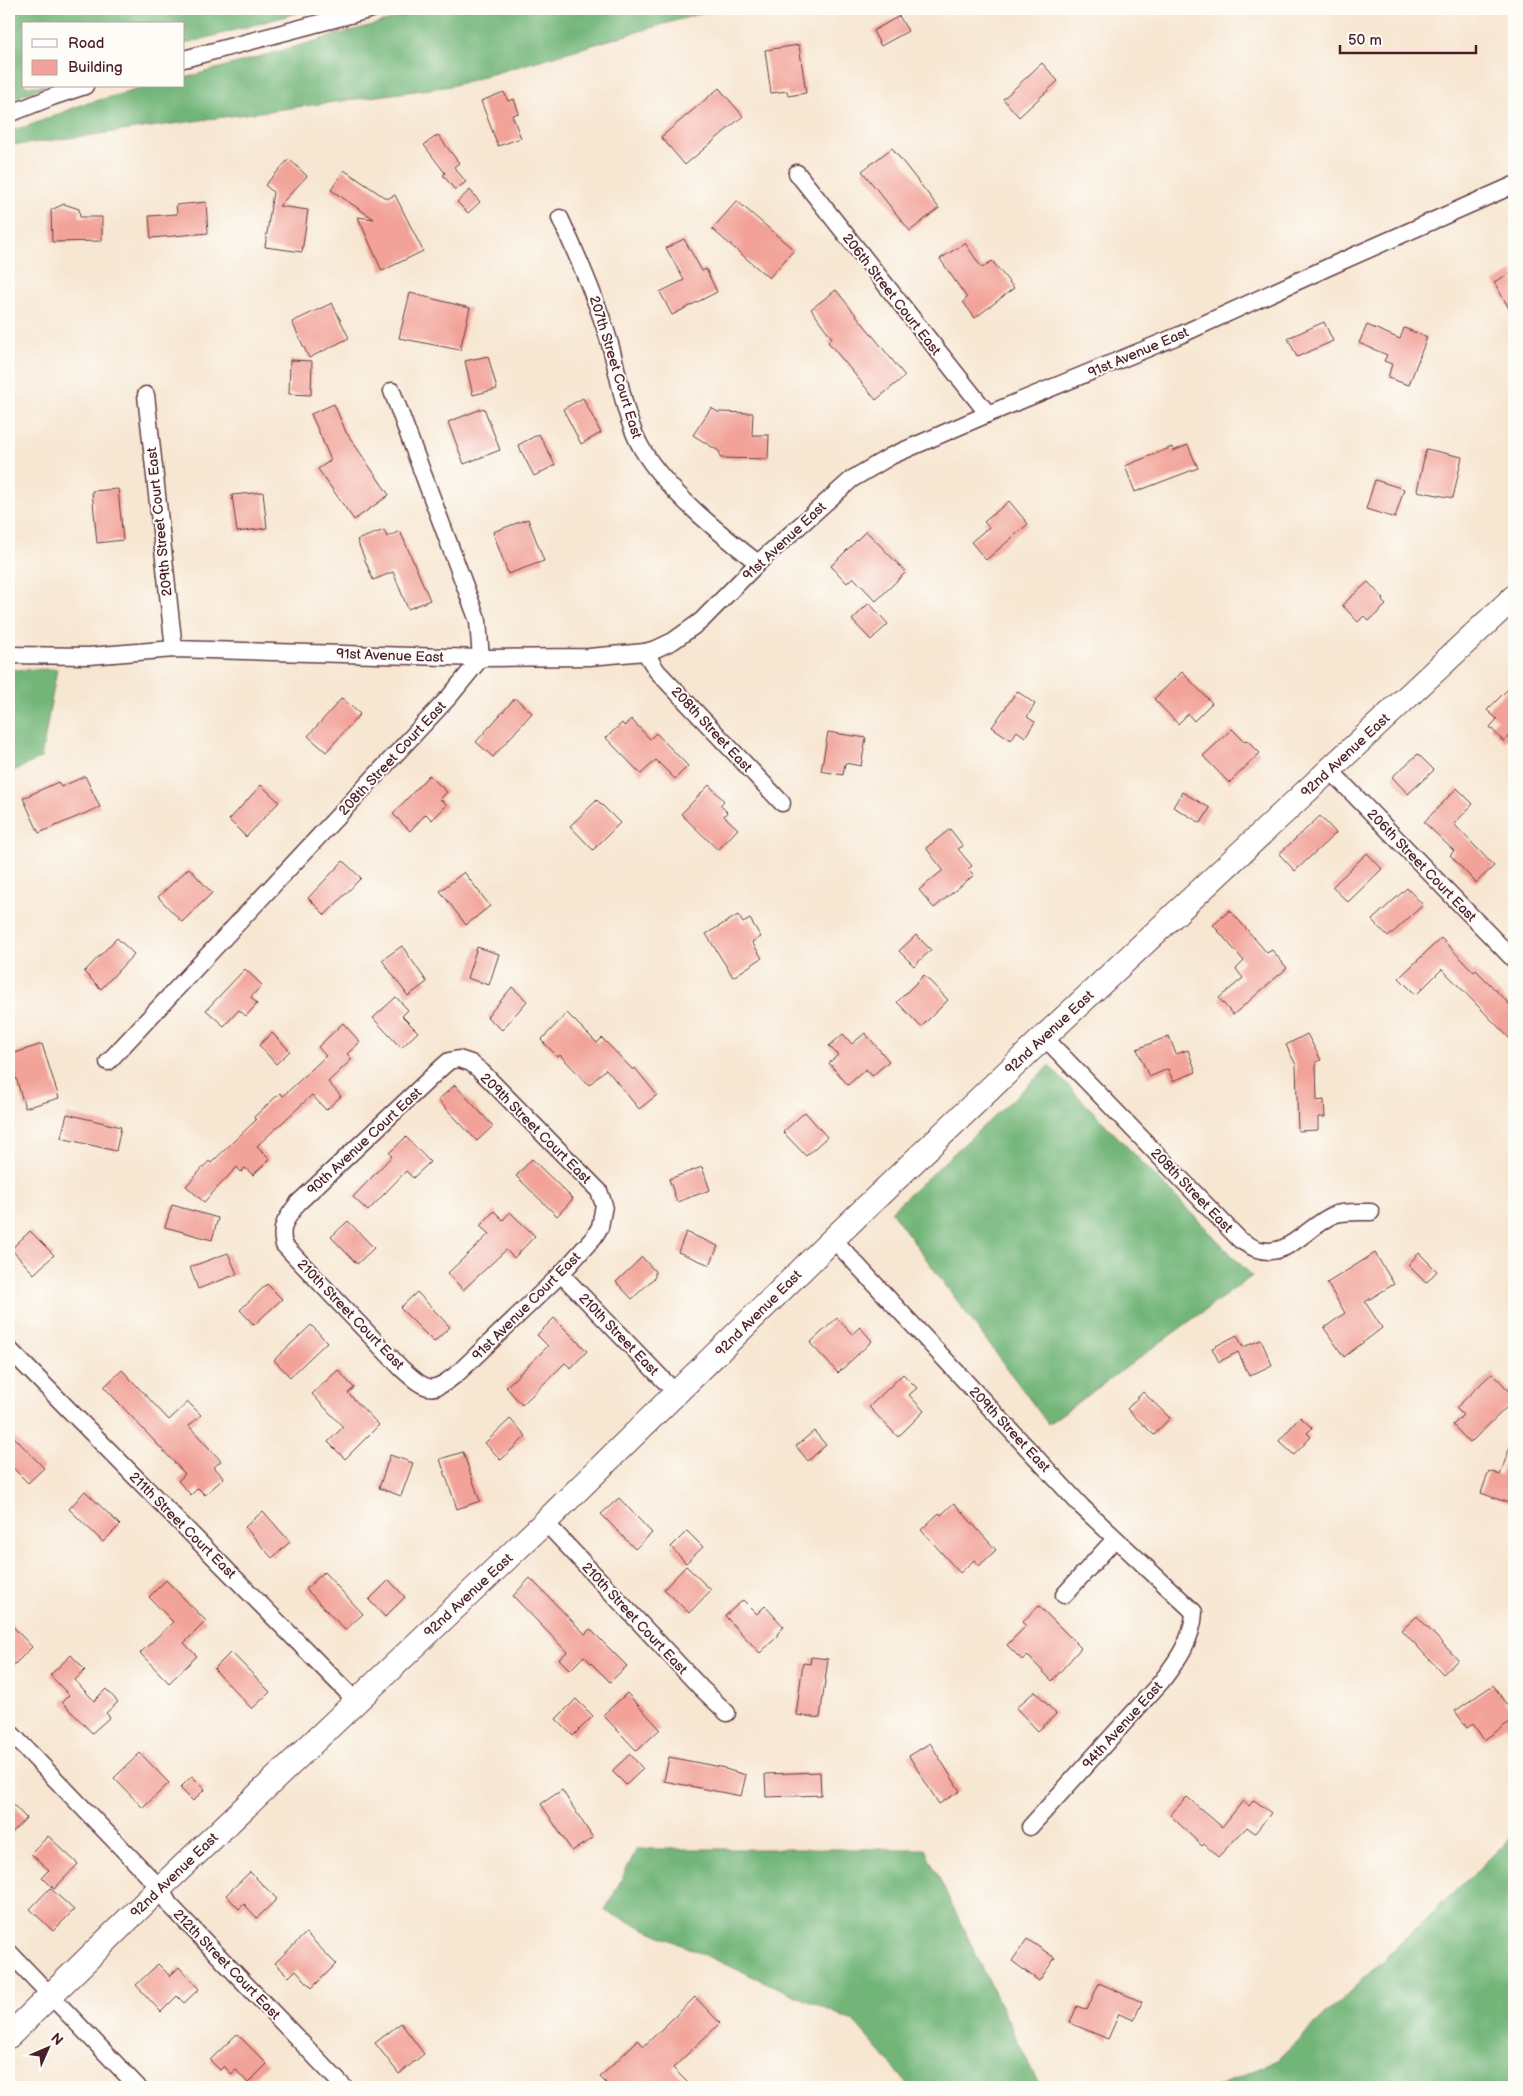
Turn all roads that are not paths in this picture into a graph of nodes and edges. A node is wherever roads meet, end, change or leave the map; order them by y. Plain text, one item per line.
1 (372, 9) edge
2 (185, 59) edge
3 (79, 88) edge
4 (9, 114) edge
5 (797, 173) dead end
6 (1514, 185) edge
7 (560, 218) dead end
8 (392, 391) dead end
9 (146, 395) dead end
10 (988, 414) junction
11 (758, 563) junction
12 (1514, 598) edge
13 (174, 649) junction
14 (645, 652) junction
15 (9, 655) edge
16 (481, 658) junction
17 (1329, 769) junction
18 (782, 803) dead end
19 (1514, 960) edge
20 (1044, 1037) junction
21 (459, 1059) joint
22 (108, 1062) dead end
23 (604, 1205) joint
24 (1371, 1212) dead end
25 (281, 1234) joint
26 (833, 1239) junction
27 (561, 1274) junction
28 (9, 1349) edge
29 (428, 1388) joint
30 (677, 1394) junction
31 (545, 1522) junction
32 (1115, 1539) junction
33 (1064, 1595) dead end
34 (1194, 1612) joint
35 (356, 1701) junction
36 (728, 1713) dead end
37 (9, 1731) edge
38 (1030, 1827) dead end
39 (160, 1888) junction
40 (9, 1952) edge
41 (50, 1996) junction
42 (9, 2036) edge
43 (138, 2087) edge
44 (344, 2087) edge

1 - 2 street
3 - 4 street
5 - 10 street, 206th Street Court East
6 - 10 street, 91st Avenue East
7 - 11 street, 207th Street Court East
8 - 16 street
9 - 13 street, 209th Street Court East
10 - 11 street, 91st Avenue East
11 - 14 street, 91st Avenue East
12 - 17 street, 92nd Avenue East
13 - 15 street, 91st Avenue East
13 - 16 street, 91st Avenue East
14 - 16 street, 91st Avenue East
14 - 18 street, 208th Street East
16 - 22 street, 208th Street Court East
17 - 19 street, 206th Street Court East
17 - 20 street, 92nd Avenue East
20 - 24 street, 208th Street East
20 - 26 street, 92nd Avenue East
21 - 23 street, 209th Street Court East
21 - 25 street, 90th Avenue Court East
23 - 27 street, 91st Avenue Court East
25 - 29 street, 210th Street Court East
26 - 30 street, 92nd Avenue East
26 - 32 street, 209th Street East
27 - 29 street, 91st Avenue Court East
27 - 30 street, 210th Street East
28 - 35 street, 211th Street Court East
30 - 31 street, 92nd Avenue East
31 - 35 street, 92nd Avenue East
31 - 36 street, 210th Street Court East
32 - 33 street
32 - 34 street, 209th Street East
34 - 38 street, 94th Avenue East
35 - 39 street, 92nd Avenue East
37 - 39 street, 212th Street Court East
39 - 41 street, 92nd Avenue East
39 - 44 street, 212th Street Court East
40 - 41 street
41 - 42 street, 92nd Avenue East
41 - 43 street

